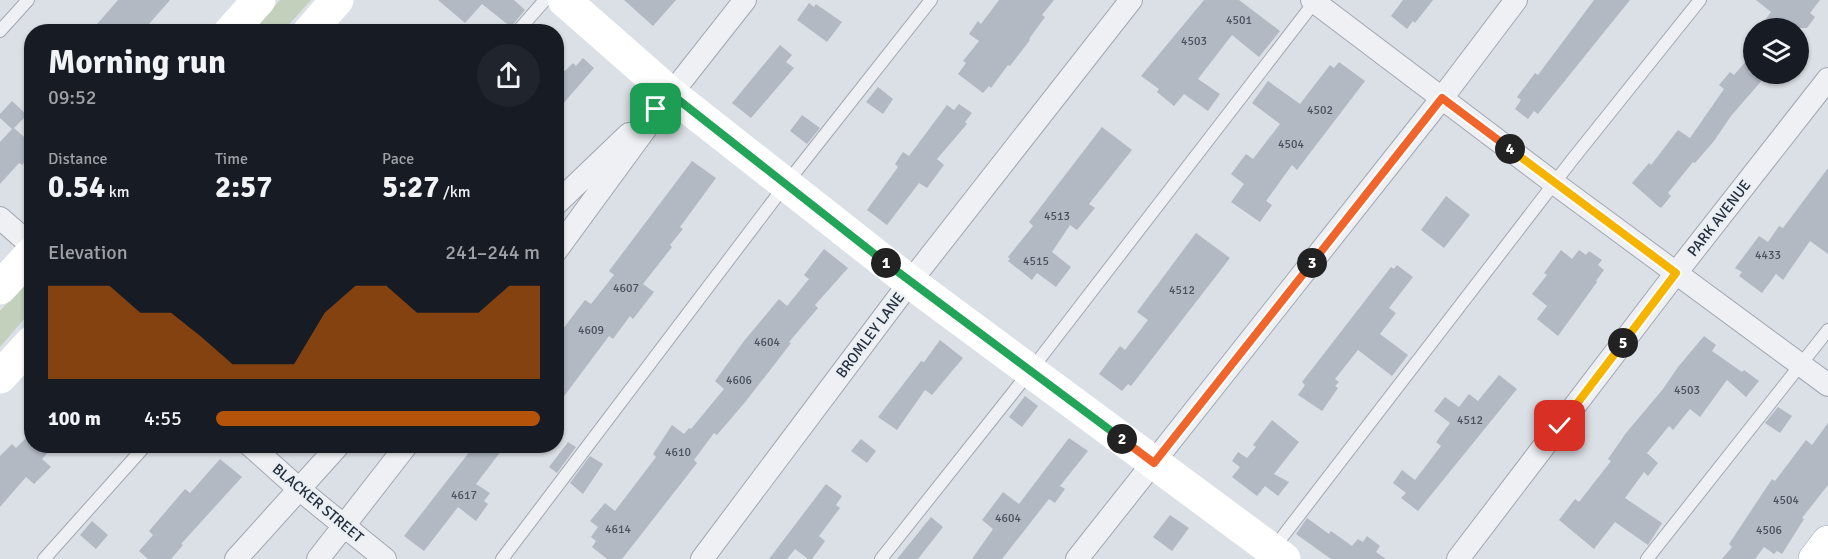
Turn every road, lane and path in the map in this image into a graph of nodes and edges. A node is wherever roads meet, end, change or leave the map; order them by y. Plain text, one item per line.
1 (28, 0) edge
2 (259, 0) edge
3 (337, 0) edge
4 (545, 0) edge
5 (564, 0) edge
6 (745, 0) edge
7 (931, 0) edge
8 (1131, 0) edge
9 (1516, 0) edge
10 (1700, 0) edge
11 (1314, 1) edge
12 (237, 24) edge
13 (316, 24) edge
14 (524, 24) edge
15 (0, 31) edge
16 (1828, 79) edge
17 (671, 94) junction
18 (1442, 98) junction
19 (1554, 183) junction
20 (786, 184) junction
21 (564, 196) edge
22 (0, 218) edge
23 (24, 239) edge
24 (564, 240) edge
25 (24, 262) edge
26 (1676, 273) junction
27 (910, 282) junction
28 (0, 288) edge
29 (1828, 330) edge
30 (24, 351) edge
31 (1802, 365) junction
32 (1031, 370) junction
33 (0, 377) edge
34 (1828, 385) edge
35 (139, 453) edge
36 (259, 453) edge
37 (332, 453) edge
38 (401, 453) edge
39 (1154, 463) junction
40 (299, 489) junction
41 (344, 526) junction
42 (1828, 542) edge
43 (1273, 556) edge
44 (44, 559) edge
45 (236, 559) edge
46 (318, 559) edge
47 (386, 559) edge
48 (502, 559) edge
49 (702, 559) edge
50 (881, 559) edge
51 (1077, 559) edge
52 (1458, 559) edge
53 (1647, 559) edge
54 (1815, 559) edge

1 - 15 lane
2 - 12 street
3 - 13 street
4 - 14 lane
5 - 17 street
6 - 17 street
7 - 20 lane
8 - 27 street, BROMLEY LANE
9 - 18 street
10 - 19 lane
11 - 18 street
11 - 32 lane
16 - 26 street, PARK AVENUE
17 - 20 street
17 - 21 street
17 - 24 street
18 - 19 street
18 - 39 street
19 - 26 street
19 - 43 lane
20 - 27 street
20 - 48 lane
22 - 23 street
25 - 28 street
26 - 31 street
26 - 52 street, PARK AVENUE
27 - 32 street
27 - 49 street, BROMLEY LANE
29 - 31 lane
30 - 33 street
31 - 34 street
31 - 53 lane
32 - 39 street
32 - 50 lane
35 - 44 lane
36 - 40 street, BLACKER STREET
37 - 40 street
38 - 41 street
39 - 43 street
39 - 51 street
40 - 41 street, BLACKER STREET
40 - 45 street
41 - 46 street
41 - 47 street, BLACKER STREET
42 - 54 street

